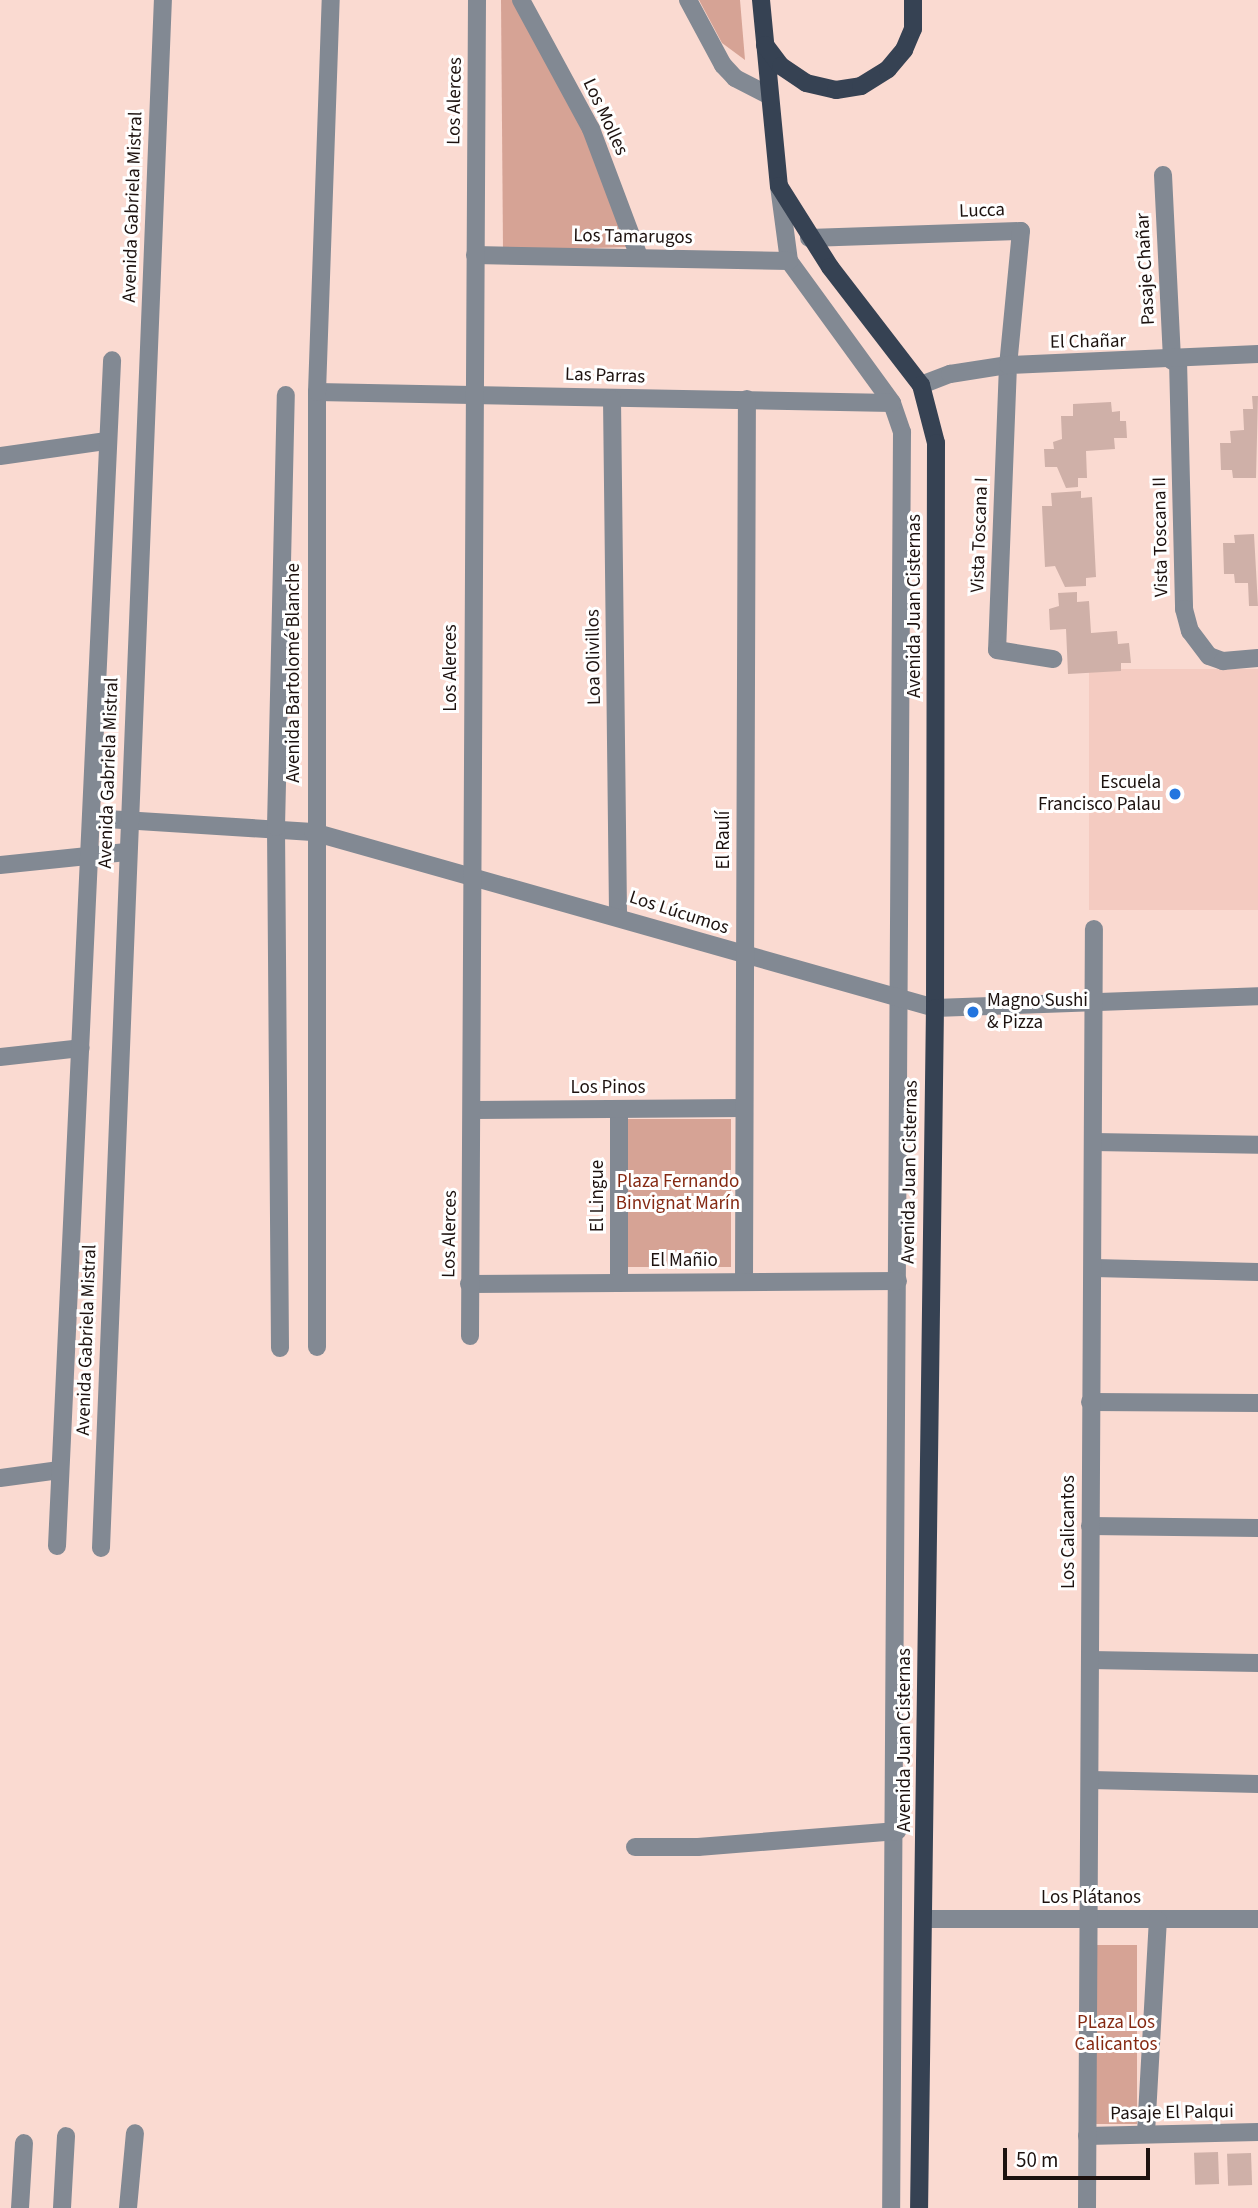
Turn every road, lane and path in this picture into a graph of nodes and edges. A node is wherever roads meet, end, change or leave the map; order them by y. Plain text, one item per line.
1 (163, 0) edge
2 (331, 0) edge
3 (477, 0) edge
4 (521, 0) edge
5 (688, 0) edge
6 (913, 0) edge
7 (761, 1) edge
8 (765, 45) junction
9 (769, 96) junction
10 (1163, 175) dead end
11 (779, 186) junction
12 (809, 237) junction
13 (475, 255) junction
14 (639, 257) junction
15 (789, 261) junction
16 (1258, 354) edge
17 (112, 360) dead end
18 (1175, 361) junction
19 (1008, 365) junction
20 (921, 385) junction
21 (474, 391) junction
22 (317, 392) junction
23 (286, 395) dead end
24 (612, 399) junction
25 (747, 399) junction
26 (892, 403) junction
27 (105, 441) junction
28 (0, 456) edge
29 (1258, 658) edge
30 (1053, 659) dead end
31 (91, 818) junction
32 (128, 819) junction
33 (276, 827) junction
34 (313, 832) junction
35 (126, 852) junction
36 (90, 853) junction
37 (0, 865) edge
38 (470, 873) junction
39 (618, 915) junction
40 (1094, 929) dead end
41 (745, 957) junction
42 (1258, 996) edge
43 (897, 997) junction
44 (1093, 1001) junction
45 (935, 1009) junction
46 (81, 1048) junction
47 (0, 1057) edge
48 (744, 1108) junction
49 (618, 1109) junction
50 (473, 1110) junction
51 (1094, 1142) junction
52 (1258, 1145) edge
53 (1094, 1268) junction
54 (1258, 1272) edge
55 (898, 1281) junction
56 (744, 1282) junction
57 (619, 1283) junction
58 (470, 1284) junction
59 (470, 1336) dead end
60 (317, 1347) dead end
61 (280, 1348) dead end
62 (1090, 1402) junction
63 (1258, 1403) edge
64 (59, 1470) junction
65 (0, 1478) edge
66 (1090, 1526) junction
67 (1258, 1528) edge
68 (57, 1546) dead end
69 (101, 1548) dead end
70 (1091, 1660) junction
71 (1258, 1663) edge
72 (1091, 1780) junction
73 (1258, 1784) edge
74 (897, 1831) junction
75 (635, 1847) dead end
76 (924, 1919) junction
77 (1088, 1919) junction
78 (1258, 1919) edge
79 (1158, 1920) junction
80 (1258, 2132) edge
81 (135, 2133) dead end
82 (1146, 2133) junction
83 (65, 2136) dead end
84 (1087, 2136) junction
85 (23, 2143) dead end
86 (20, 2208) edge
87 (62, 2208) edge
88 (128, 2208) edge
89 (891, 2208) edge
90 (919, 2208) edge
91 (1087, 2208) edge

1 - 32 street, Avenida Gabriela Mistral
2 - 22 street, Avenida Bartolomé Blanche
3 - 13 street, Los Alerces
4 - 14 street, Los Molles
5 - 9 street
6 - 8 main road
7 - 8 main road, Avenida Juan Cisternas
8 - 9 main road, Avenida Juan Cisternas
9 - 11 main road, Avenida Juan Cisternas
10 - 18 street, Pasaje Chañar
11 - 12 main road, Avenida Juan Cisternas
11 - 15 street, Avenida Juan Cisternas
12 - 19 street, Lucca
12 - 20 main road, Avenida Juan Cisternas
13 - 14 street, Los Tamarugos
13 - 21 street, Los Alerces
14 - 15 street, Los Tamarugos
15 - 26 street, Avenida Juan Cisternas
16 - 18 street, El Chañar
17 - 27 street, Avenida Gabriela Mistral
18 - 19 street, El Chañar
18 - 29 street, Vista Toscana II
19 - 20 street, El Chañar
19 - 30 street, Vista Toscana I
20 - 45 main road, Avenida Juan Cisternas
21 - 22 street, Las Parras
21 - 24 street, Las Parras
21 - 38 street, Los Alerces
22 - 34 street, Avenida Bartolomé Blanche
23 - 33 street, Avenida Bartolomé Blanche
24 - 25 street, Las Parras
24 - 39 street, Loa Olivillos
25 - 26 street, Las Parras
25 - 41 street, El Raulí
26 - 43 street, Avenida Juan Cisternas
27 - 28 street
27 - 31 street, Avenida Gabriela Mistral
31 - 32 street, Los Lúcumos
31 - 36 street, Avenida Gabriela Mistral
32 - 33 street, Los Lúcumos
32 - 35 street, Avenida Gabriela Mistral
33 - 34 street, Los Lúcumos
33 - 61 street, Avenida Bartolomé Blanche
34 - 38 street, Los Lúcumos
34 - 60 street, Avenida Bartolomé Blanche
35 - 36 street
35 - 69 street, Avenida Gabriela Mistral
36 - 37 street
36 - 46 street, Avenida Gabriela Mistral
38 - 39 street, Los Lúcumos
38 - 50 street, Los Alerces
39 - 41 street, Los Lúcumos
40 - 44 street, Los Calicantos
41 - 43 street, Los Lúcumos
41 - 48 street, El Raulí
42 - 44 street, Los Lúcumos
43 - 45 street, Los Lúcumos
43 - 55 street, Avenida Juan Cisternas
44 - 45 street, Los Lúcumos
44 - 51 street, Los Calicantos
45 - 76 main road, Avenida Juan Cisternas
46 - 47 street
46 - 64 street, Avenida Gabriela Mistral
48 - 49 street, Los Pinos
48 - 56 street, El Raulí
49 - 50 street, Los Pinos
49 - 57 street, El Lingue
50 - 58 street, Los Alerces
51 - 52 street
51 - 53 street, Los Calicantos
53 - 54 street
53 - 62 street, Los Calicantos
55 - 56 street, El Mañio
55 - 74 street, Avenida Juan Cisternas
56 - 57 street, El Mañio
57 - 58 street, El Mañio
58 - 59 street, Los Alerces
62 - 63 street
62 - 66 street, Los Calicantos
64 - 65 street
64 - 68 street, Avenida Gabriela Mistral
66 - 67 street
66 - 70 street, Los Calicantos
70 - 71 street
70 - 72 street, Los Calicantos
72 - 73 street
72 - 77 street, Los Calicantos
74 - 75 street
74 - 89 street, Avenida Juan Cisternas
76 - 77 street, Los Plátanos
76 - 90 main road, Avenida Juan Cisternas
77 - 79 street, Los Plátanos
77 - 84 street, Los Calicantos
78 - 79 street, Los Plátanos
79 - 82 street
80 - 82 street, Pasaje El Palqui
81 - 88 street
82 - 84 street, Pasaje El Palqui
83 - 87 street
84 - 91 street, Los Calicantos
85 - 86 street

